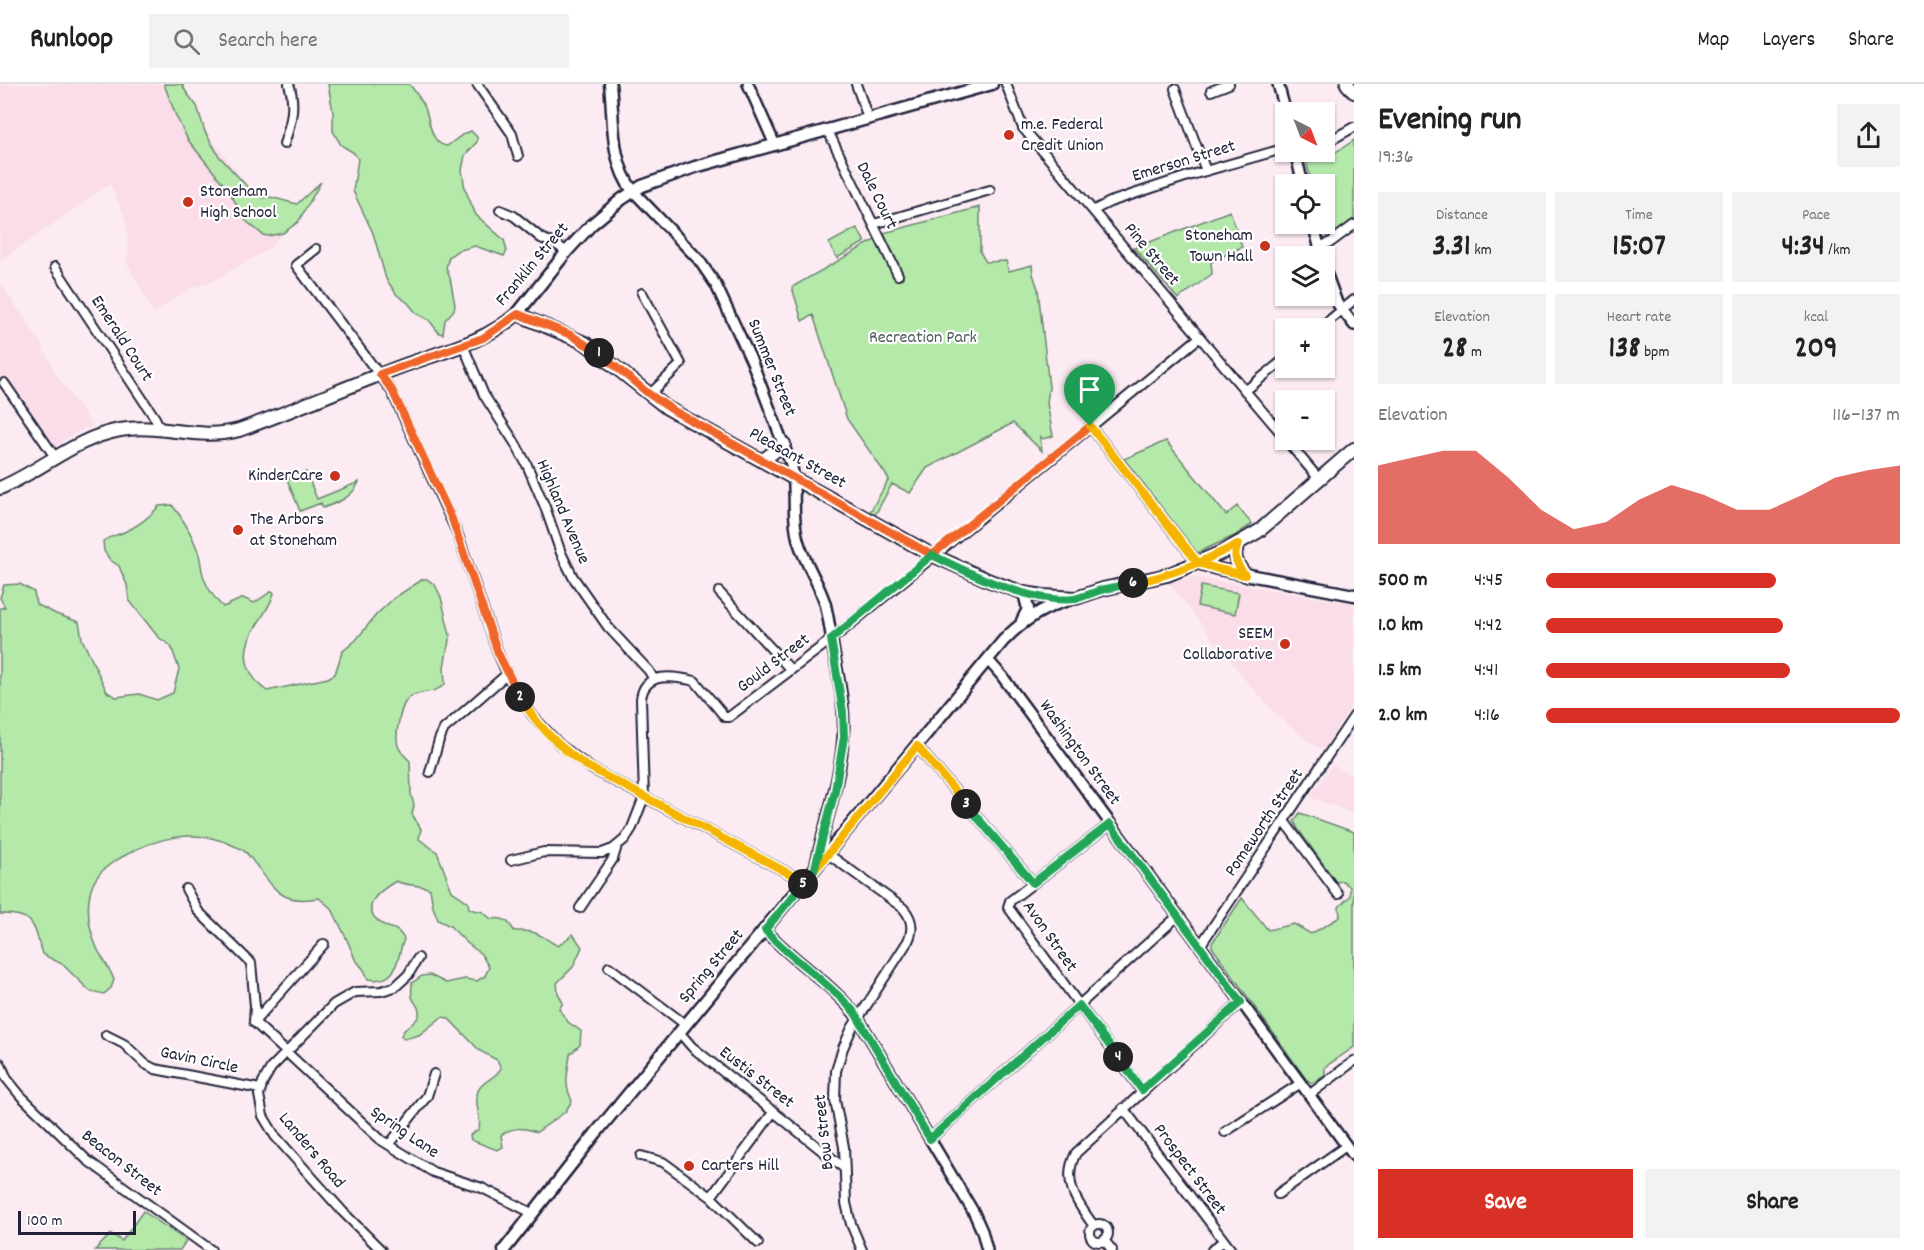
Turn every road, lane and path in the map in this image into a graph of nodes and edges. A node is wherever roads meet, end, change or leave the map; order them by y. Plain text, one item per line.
1 (289, 84) edge
2 (477, 84) edge
3 (610, 84) edge
4 (748, 84) edge
5 (855, 84) edge
6 (992, 84) edge
7 (1006, 84) edge
8 (1229, 84) edge
9 (1278, 84) edge
10 (1347, 84) edge
11 (1175, 89) dead end
12 (1211, 91) dead end
13 (1354, 92) edge
14 (1283, 102) edge
15 (868, 118) junction
16 (1354, 127) edge
17 (827, 129) junction
18 (1335, 139) edge
19 (284, 144) dead end
20 (774, 145) junction
21 (1275, 151) edge
22 (518, 156) dead end
23 (1206, 171) junction
24 (990, 190) dead end
25 (633, 191) junction
26 (500, 210) dead end
27 (1094, 210) junction
28 (874, 224) junction
29 (1354, 225) edge
30 (1327, 246) edge
31 (316, 249) dead end
32 (567, 252) junction
33 (55, 267) dead end
34 (898, 275) dead end
35 (642, 293) dead end
36 (1335, 298) edge
37 (1354, 300) edge
38 (1342, 310) junction
39 (518, 314) junction
40 (1332, 318) edge
41 (1354, 326) edge
42 (1200, 336) junction
43 (463, 345) junction
44 (1275, 366) edge
45 (380, 374) junction
46 (3, 383) dead end
47 (1245, 391) junction
48 (649, 394) junction
49 (1090, 426) junction
50 (1275, 426) edge
51 (160, 429) junction
52 (784, 444) junction
53 (1354, 449) edge
54 (1295, 450) edge
55 (55, 457) junction
56 (762, 460) junction
57 (794, 479) junction
58 (1319, 479) junction
59 (0, 488) edge
60 (1238, 544) junction
61 (932, 555) junction
62 (1198, 563) junction
63 (1245, 575) junction
64 (719, 592) dead end
65 (1024, 593) junction
66 (1354, 595) edge
67 (1076, 598) junction
68 (1041, 611) joint
69 (1018, 625) junction
70 (831, 639) junction
71 (988, 660) junction
72 (790, 669) junction
73 (507, 674) junction
74 (653, 678) junction
75 (1354, 716) edge
76 (917, 746) junction
77 (430, 772) dead end
78 (644, 798) junction
79 (1284, 821) junction
80 (1110, 824) junction
81 (617, 846) junction
82 (828, 854) junction
83 (511, 860) dead end
84 (814, 871) junction
85 (805, 882) junction
86 (1033, 883) junction
87 (186, 890) dead end
88 (1338, 894) dead end
89 (580, 908) dead end
90 (1178, 916) junction
91 (765, 930) junction
92 (324, 944) dead end
93 (1200, 946) junction
94 (418, 958) dead end
95 (609, 967) dead end
96 (1241, 1002) junction
97 (1079, 1005) junction
98 (858, 1018) junction
99 (254, 1022) junction
100 (683, 1029) junction
101 (106, 1035) dead end
102 (287, 1053) junction
103 (1354, 1061) edge
104 (0, 1063) edge
105 (434, 1074) dead end
106 (1301, 1083) junction
107 (260, 1089) junction
108 (1142, 1090) junction
109 (1309, 1095) junction
110 (1123, 1108) junction
111 (774, 1111) junction
112 (1225, 1132) dead end
113 (930, 1139) junction
114 (388, 1145) junction
115 (1346, 1146) junction
116 (642, 1156) dead end
117 (1354, 1156) edge
118 (844, 1168) junction
119 (1278, 1194) dead end
120 (711, 1197) junction
121 (532, 1213) junction
122 (1094, 1226) junction
123 (1104, 1240) junction
124 (1223, 1240) junction
125 (758, 1243) dead end
126 (211, 1250) edge
127 (381, 1250) edge
128 (504, 1250) edge
129 (862, 1250) edge
130 (987, 1250) edge
131 (1112, 1250) edge
132 (1212, 1250) edge
133 (1231, 1250) edge

1 - 19 street
2 - 22 street
3 - 25 main road, Summer Street
4 - 20 street
5 - 15 street
6 - 15 main road, Franklin Street
7 - 27 street, Pine Street
8 - 12 street
9 - 14 street
10 - 13 main road
11 - 23 street
15 - 17 main road, Franklin Street
16 - 18 street
17 - 20 main road, Franklin Street
17 - 28 street, Dale Court
20 - 25 main road, Franklin Street
21 - 23 street, Emerson Street
23 - 27 street, Emerson Street
24 - 28 street
25 - 32 main road, Franklin Street
25 - 52 street, Summer Street
26 - 32 street
27 - 42 street, Pine Street
28 - 34 street, Dale Court
29 - 30 street
31 - 45 street
32 - 39 main road, Franklin Street
33 - 51 street, Emerald Court
35 - 48 street
36 - 38 street
37 - 38 street
38 - 40 street
38 - 41 street
39 - 43 main road, Franklin Street
39 - 48 main road, Pleasant Street
42 - 47 street, Pine Street
42 - 49 street, Gould Street
43 - 45 main road, Franklin Street
43 - 74 street, Highland Avenue
44 - 47 street
45 - 51 main road, Franklin Street
45 - 73 street
46 - 55 street
47 - 50 street, Pine Street
48 - 56 main road, Pleasant Street
49 - 61 street, Gould Street
49 - 62 street
51 - 55 main road, Franklin Street
52 - 56 main road
52 - 57 street, Summer Street
53 - 58 main road, Pleasant Street
54 - 58 street, Pine Street
55 - 59 main road, Franklin Street
56 - 57 main road, Pleasant Street
57 - 61 main road, Pleasant Street
57 - 70 street, Summer Street
58 - 60 main road, Pleasant Street
60 - 62 main road, Pleasant Street
60 - 63 main road
61 - 65 main road, Pleasant Street
61 - 70 street, Gould Street
62 - 63 main road
62 - 67 main road, Pleasant Street
63 - 66 main road
64 - 72 street
65 - 67 main road, Pleasant Street
65 - 69 main road, Spring Street
67 - 68 main road, Pleasant Street
68 - 69 main road, Spring Street
69 - 71 main road, Spring Street
70 - 72 street, Gould Street
70 - 84 street, Summer Street
71 - 76 main road, Spring Street
71 - 80 street, Washington Street
72 - 74 street, Gould Street
73 - 77 street
73 - 78 street
74 - 78 street
75 - 79 street, Pomeworth Street
76 - 82 main road, Spring Street
76 - 86 street
78 - 81 street
78 - 85 street
79 - 88 street
79 - 93 street, Pomeworth Street
80 - 86 street, Avon Street
80 - 90 street, Washington Street
81 - 83 street
81 - 89 street
82 - 84 main road, Spring Street
82 - 98 street, Bow Street
84 - 85 main road, Spring Street
85 - 91 main road, Spring Street
86 - 97 street, Avon Street
87 - 99 street
90 - 93 street, Washington Street
90 - 97 street
91 - 98 street
91 - 100 main road, Spring Street
92 - 99 street
93 - 96 street, Washington Street
94 - 102 street
95 - 100 street, Eustis Street
96 - 106 street, Washington Street
96 - 108 street
97 - 108 street, Avon Street
97 - 113 street
98 - 113 street
98 - 118 street, Bow Street
99 - 102 street, Spring Lane
100 - 111 street, Eustis Street
100 - 121 main road, Spring Street
101 - 107 street, Gavin Circle
102 - 107 street
102 - 114 street, Spring Lane
103 - 109 street
104 - 126 street, Beacon Street
105 - 114 street
106 - 109 street, Washington Street
106 - 112 street
107 - 127 street, Landers Road
108 - 110 street
109 - 115 street, Washington Street
110 - 122 street
110 - 124 street, Prospect Street
111 - 118 street, Eustis Street
111 - 120 street
113 - 130 street
114 - 121 street, Spring Lane
115 - 117 street, Washington Street
115 - 119 street
116 - 120 street
118 - 129 street, Bow Street
120 - 125 street
121 - 128 main road, Spring Street
122 - 123 street
122 - 123 street
123 - 131 street
124 - 132 street
124 - 133 street, Prospect Street

